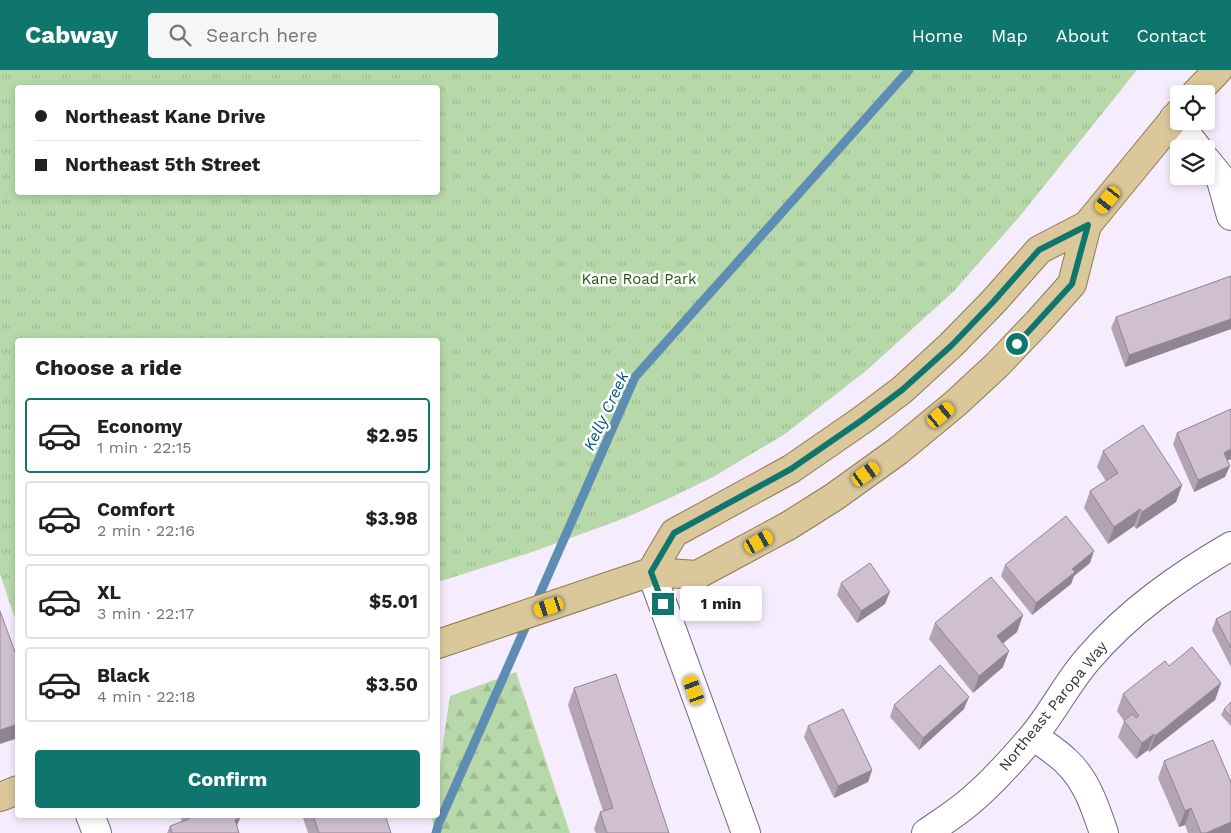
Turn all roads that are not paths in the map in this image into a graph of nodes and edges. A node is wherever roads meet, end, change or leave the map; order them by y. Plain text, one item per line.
1 (1218, 70) edge
2 (1204, 85) edge
3 (1170, 124) edge
4 (1215, 171) edge
5 (1231, 216) edge
6 (1088, 225) junction
7 (1231, 546) edge
8 (651, 572) junction
9 (440, 643) edge
10 (1033, 736) junction
11 (15, 791) edge
12 (0, 797) edge
13 (91, 818) edge
14 (97, 833) edge
15 (746, 833) edge
16 (926, 833) edge
17 (1104, 833) edge

1 - 2 main road
3 - 6 main road
4 - 5 street
6 - 8 main road
6 - 8 main road
7 - 10 street, Northeast Paropa Way
8 - 9 main road
8 - 15 street
10 - 16 street, Northeast Paropa Way
10 - 17 street
11 - 12 main road
13 - 14 street

